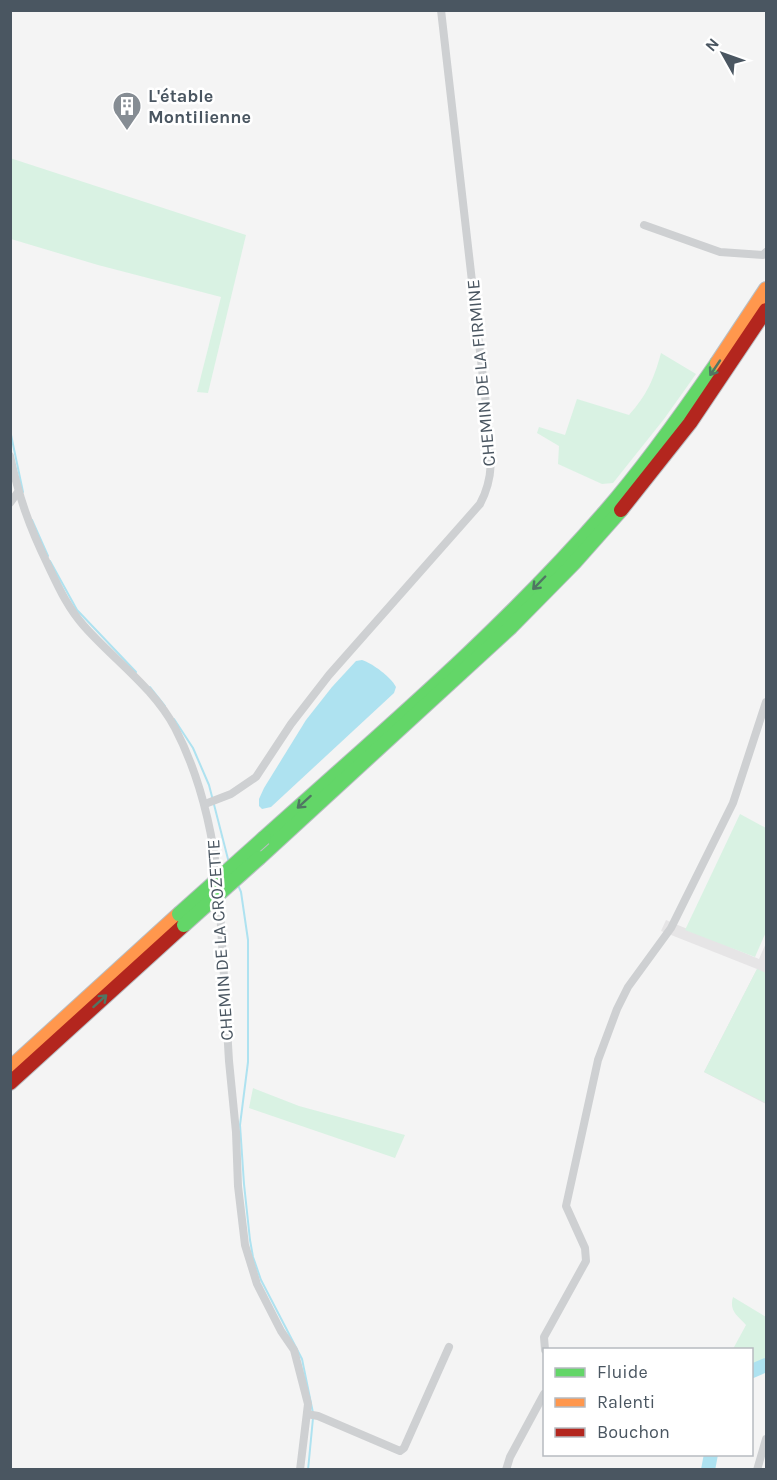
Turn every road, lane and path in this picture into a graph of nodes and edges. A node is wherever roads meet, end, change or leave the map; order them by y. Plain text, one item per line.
1 (441, 10) edge
2 (644, 225) dead end
3 (766, 252) edge
4 (766, 289) edge
5 (766, 310) edge
6 (10, 456) edge
7 (18, 492) junction
8 (10, 503) edge
9 (766, 702) edge
10 (205, 804) junction
11 (181, 920) junction
12 (10, 1068) edge
13 (10, 1083) edge
14 (449, 1347) dead end
15 (545, 1348) edge
16 (543, 1396) edge
17 (307, 1414) junction
18 (766, 1439) edge
19 (765, 1453) edge
20 (300, 1470) edge
21 (506, 1470) edge
22 (757, 1470) edge

1 - 10 street, CHEMIN DE LA FIRMINE
2 - 3 street
4 -> 11 highway, bridge
5 - 11 highway, bridge
6 - 7 street, CHEMIN DE LA CROZETTE
7 - 8 street
7 - 10 street, CHEMIN DE LA CROZETTE
9 - 15 street
10 - 17 street, CHEMIN DE LA CROZETTE
11 - 12 highway
13 -> 11 highway
14 - 17 street
16 - 21 street
17 - 20 street, CHEMIN DE LA CROZETTE
18 - 19 street
19 - 22 street

